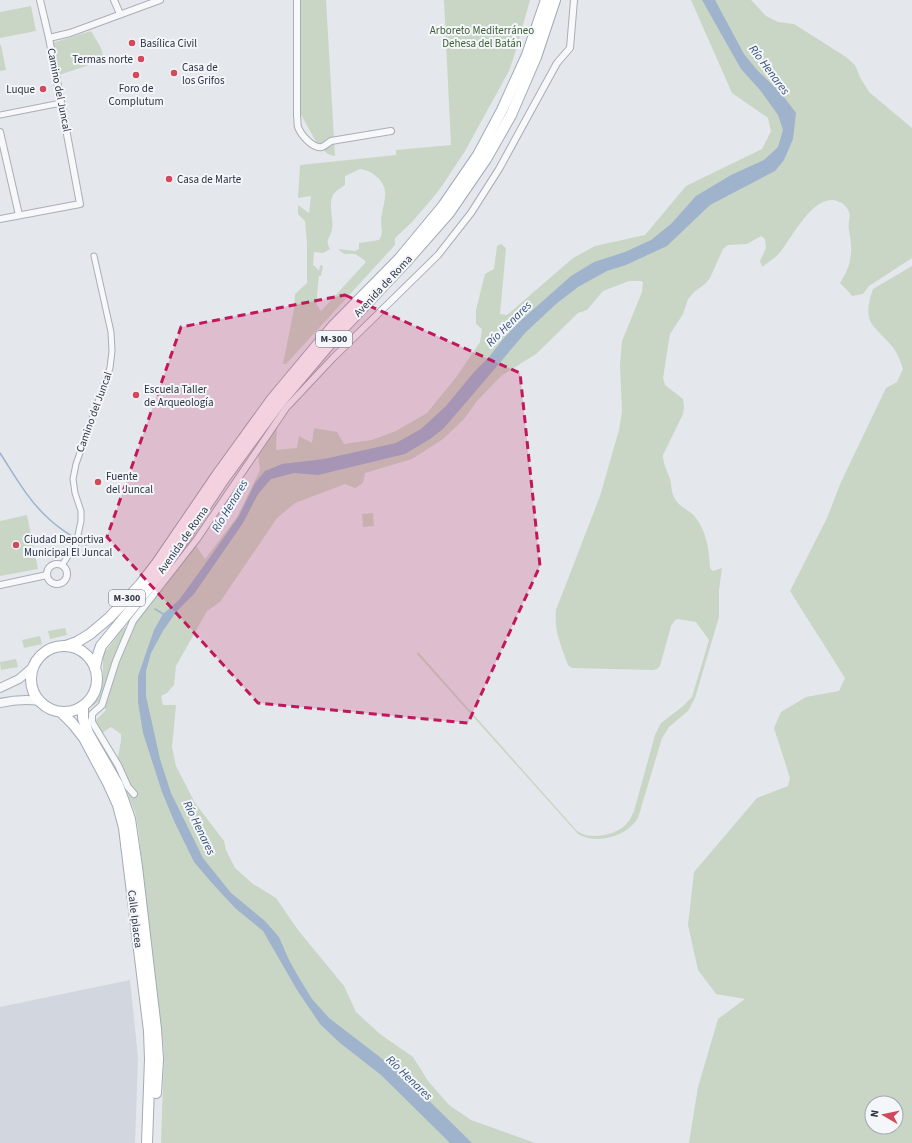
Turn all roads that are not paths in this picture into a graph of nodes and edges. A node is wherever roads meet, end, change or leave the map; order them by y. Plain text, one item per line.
1 (40, 0) edge
2 (114, 0) edge
3 (160, 0) edge
4 (297, 0) edge
5 (546, 0) edge
6 (555, 0) edge
7 (574, 0) edge
8 (120, 14) junction
9 (49, 38) junction
10 (61, 103) junction
11 (0, 115) edge
12 (391, 131) dead end
13 (0, 132) edge
14 (19, 215) junction
15 (0, 219) edge
16 (94, 256) dead end
17 (62, 565) junction
18 (46, 575) junction
19 (0, 585) edge
20 (66, 646) junction
21 (34, 666) junction
22 (95, 668) junction
23 (0, 688) edge
24 (40, 701) junction
25 (0, 703) edge
26 (83, 706) junction
27 (61, 712) junction
28 (134, 794) dead end
29 (147, 1143) edge
30 (154, 1143) edge

1 - 9 street, Camino del Juncal
2 - 8 street
3 - 8 street
4 - 12 street
5 - 20 main road, Avenida de Roma / M-300
6 - 22 main road, Avenida de Roma / M-300
7 - 28 street
8 - 9 street
9 - 10 street, Camino del Juncal
10 - 11 street
10 - 14 street, Camino del Juncal
13 - 14 street
14 - 15 street
16 - 17 street, Camino del Juncal
17 - 18 street
17 - 18 street
18 - 19 street
20 - 21 main road, M-300
20 - 22 main road
21 - 23 street, M-300
21 - 24 main road
22 - 26 main road, M-300
24 - 25 street
24 - 27 main road
26 - 27 main road
26 - 30 main road, Calle Iplacea
27 - 29 main road, Calle Iplacea

